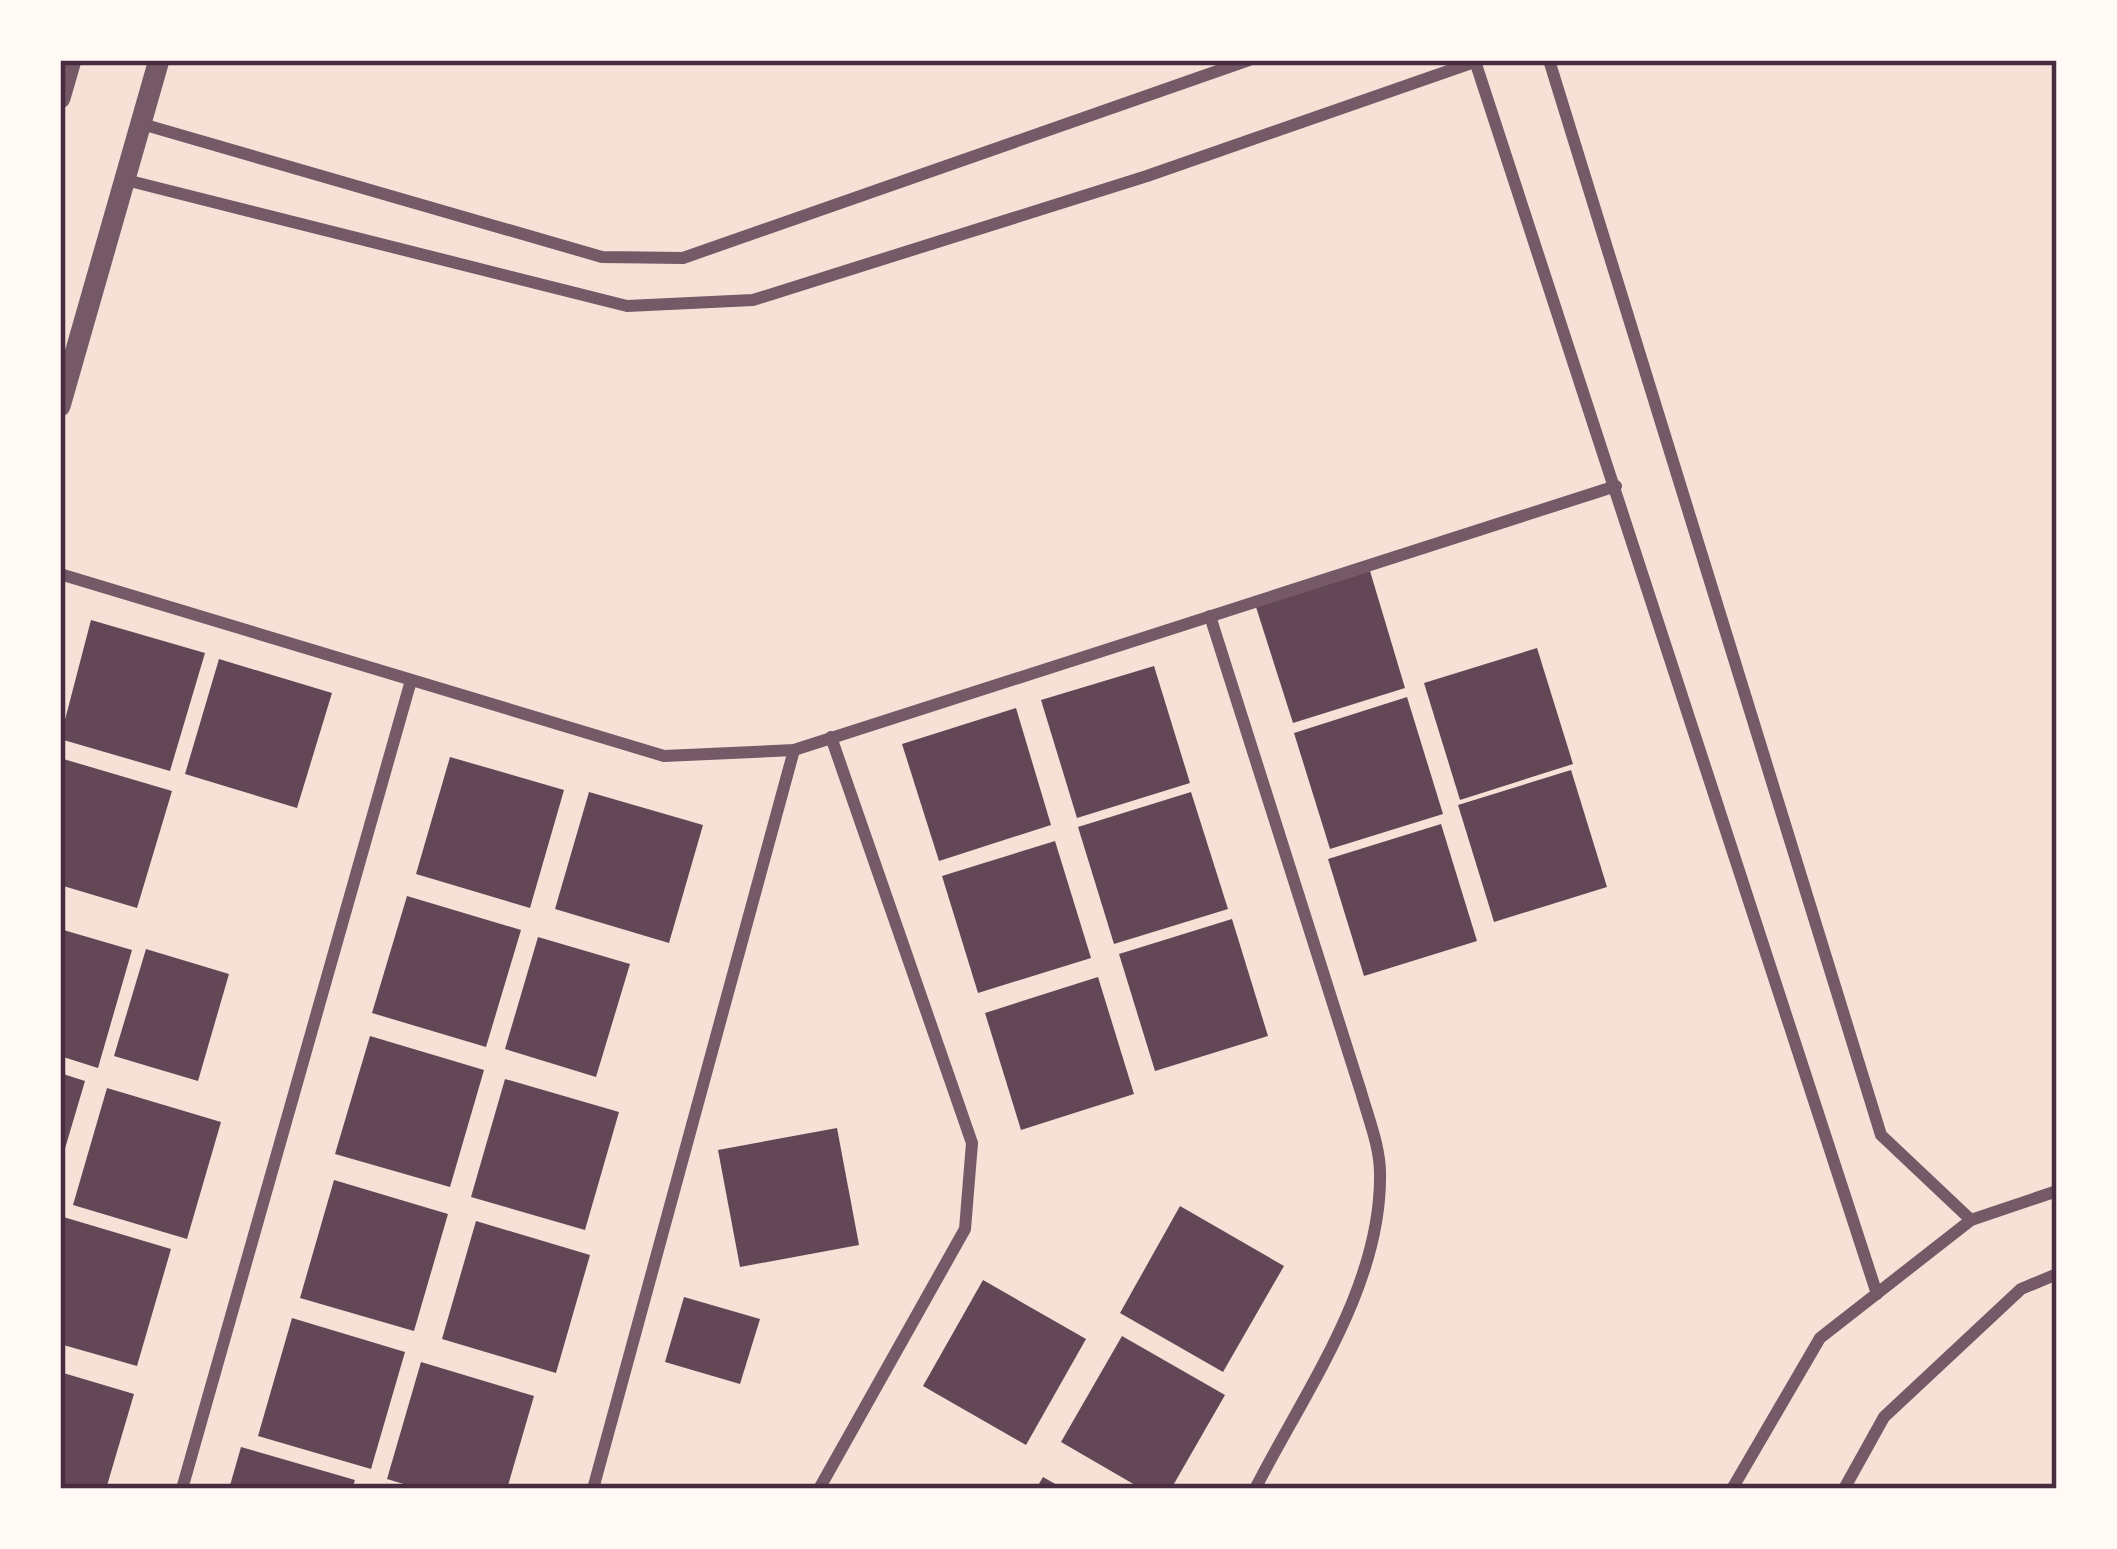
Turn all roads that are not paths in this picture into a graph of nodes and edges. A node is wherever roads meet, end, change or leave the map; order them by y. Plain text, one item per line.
1 (71, 60) edge
2 (159, 60) edge
3 (1249, 60) edge
4 (1549, 60) edge
5 (1477, 62) edge
6 (60, 98) edge
7 (142, 124) junction
8 (126, 180) junction
9 (60, 406) edge
10 (1616, 486) junction
11 (60, 574) edge
12 (1210, 616) junction
13 (410, 684) junction
14 (831, 737) junction
15 (794, 750) junction
16 (2057, 1191) edge
17 (1971, 1220) junction
18 (2057, 1274) edge
19 (1877, 1294) junction
20 (182, 1489) edge
21 (593, 1489) edge
22 (819, 1489) edge
23 (1255, 1489) edge
24 (1732, 1489) edge
25 (1844, 1489) edge

1 - 6 street
2 - 7 street
3 - 7 street
4 - 17 street
5 - 8 street
5 - 10 street
7 - 8 street
8 - 9 street
10 - 12 street
10 - 19 street
11 - 13 street
12 - 14 street
12 - 23 street
13 - 15 street
13 - 20 street
14 - 15 street
14 - 22 street
15 - 21 street
16 - 17 street
17 - 19 street
18 - 25 street
19 - 24 street

